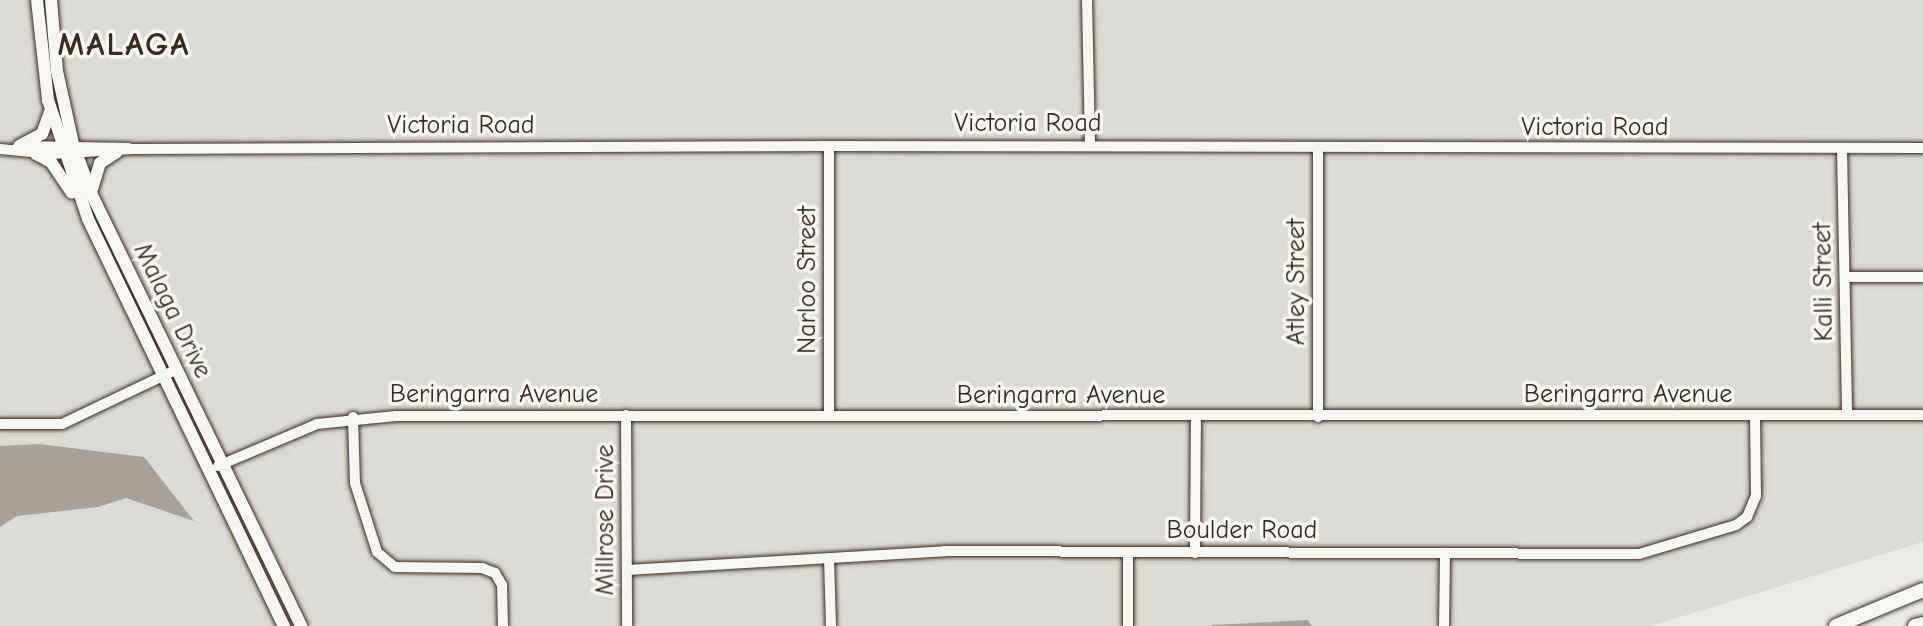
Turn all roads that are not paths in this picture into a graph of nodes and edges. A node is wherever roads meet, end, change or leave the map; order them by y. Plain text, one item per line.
1 (37, 0) edge
2 (51, 0) edge
3 (1087, 0) edge
4 (50, 112) junction
5 (1090, 145) junction
6 (19, 146) junction
7 (828, 146) junction
8 (1318, 148) junction
9 (1923, 148) edge
10 (2, 149) edge
11 (68, 149) junction
12 (133, 149) junction
13 (1842, 149) junction
14 (117, 152) junction
15 (36, 154) junction
16 (92, 195) junction
17 (88, 219) junction
18 (1845, 276) junction
19 (1923, 276) edge
20 (175, 370) junction
21 (162, 377) junction
22 (626, 415) junction
23 (828, 415) junction
24 (1847, 415) junction
25 (1923, 415) edge
26 (1318, 416) junction
27 (1755, 416) junction
28 (353, 417) junction
29 (1196, 418) junction
30 (0, 424) edge
31 (222, 464) junction
32 (209, 471) junction
33 (1128, 552) junction
34 (1195, 552) junction
35 (1445, 553) junction
36 (830, 558) junction
37 (628, 570) junction
38 (1923, 590) edge
39 (1923, 624) edge
40 (284, 626) edge
41 (301, 626) edge
42 (503, 626) edge
43 (627, 626) edge
44 (831, 626) edge
45 (1128, 626) edge
46 (1444, 626) edge
47 (1836, 626) edge
48 (1915, 626) edge

1 - 4 main road, Malaga Drive
2 - 11 main road, Malaga Drive
3 - 5 street
4 - 6 main road
4 - 11 main road, Malaga Drive
5 - 7 street, Victoria Road
5 - 8 street, Victoria Road
6 - 10 street, Victoria Road
6 - 11 street, Victoria Road
7 - 12 street, Victoria Road
7 - 23 street, Narloo Street
8 - 13 street, Victoria Road
8 - 26 street, Atley Street
9 - 13 street, Victoria Road
10 - 15 street, Victoria Road
11 - 12 street, Victoria Road
11 - 14 street, Victoria Road
11 - 15 street, Victoria Road
11 - 16 main road, Malaga Drive
11 - 17 main road, Malaga Drive
12 - 14 street, Victoria Road
13 - 18 street, Kalli Street
14 - 16 main road
15 - 17 main road
16 - 20 main road, Malaga Drive
17 - 21 main road, Malaga Drive
18 - 19 street
18 - 24 street, Kalli Street
20 - 21 street
20 - 31 main road, Malaga Drive
21 - 30 street
21 - 32 main road, Malaga Drive
22 - 23 street, Beringarra Avenue
22 - 28 street, Beringarra Avenue
22 - 37 street, Millrose Drive
23 - 29 street, Beringarra Avenue
24 - 25 street, Beringarra Avenue
24 - 27 street, Beringarra Avenue
26 - 27 street, Beringarra Avenue
26 - 29 street, Beringarra Avenue
27 - 35 street, Boulder Road
28 - 31 street, Beringarra Avenue
28 - 42 street
29 - 34 street
31 - 32 street, Beringarra Avenue
31 - 41 main road, Malaga Drive
32 - 40 main road, Malaga Drive
33 - 34 street, Boulder Road
33 - 36 street, Boulder Road
33 - 45 street
34 - 35 street, Boulder Road
35 - 46 street
36 - 37 street, Boulder Road
36 - 44 street
37 - 43 street, Millrose Drive
38 - 47 highway
39 - 48 highway

